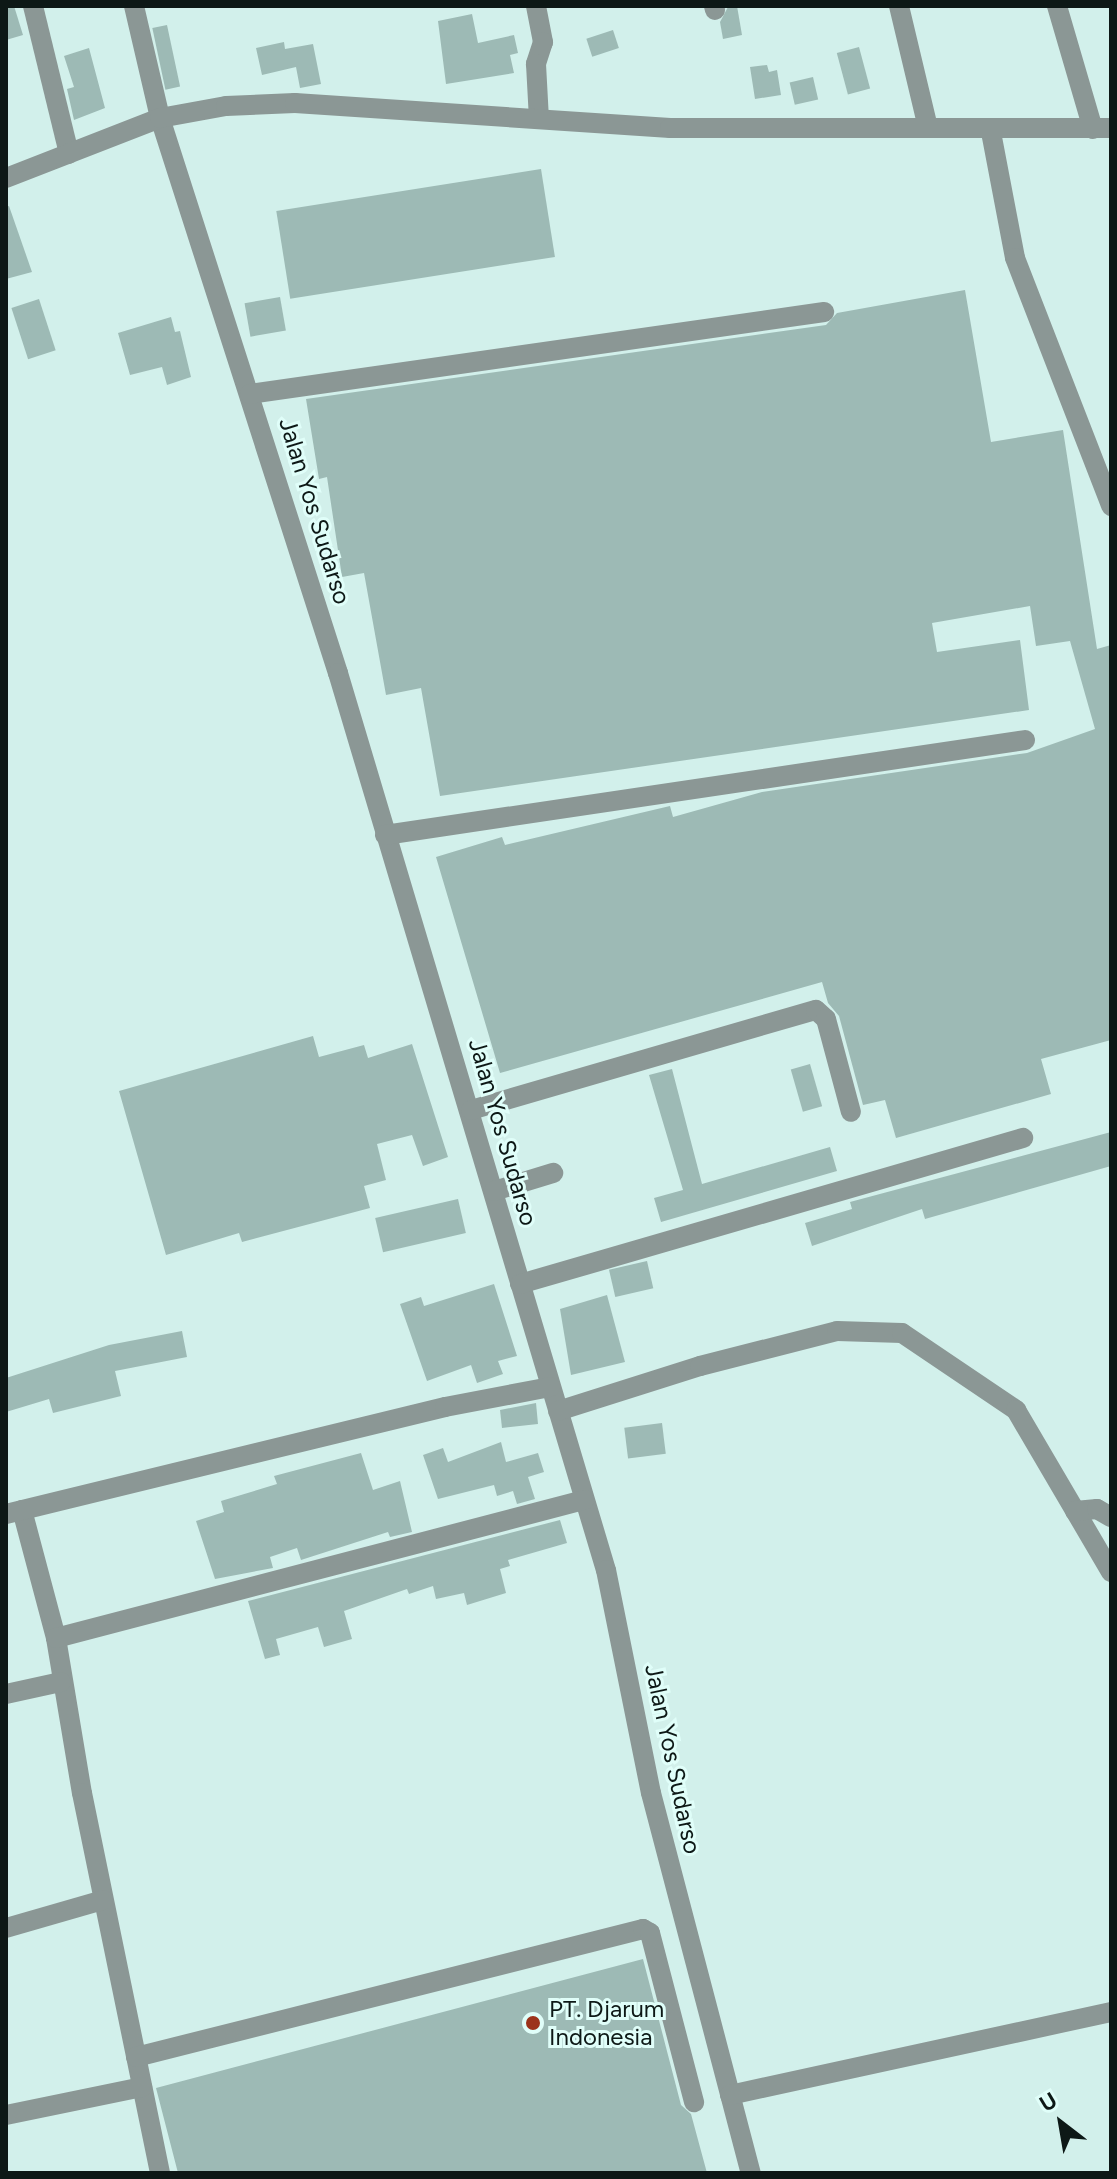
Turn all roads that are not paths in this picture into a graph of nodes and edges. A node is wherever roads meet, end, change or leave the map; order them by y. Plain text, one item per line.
1 (33, 6) edge
2 (134, 6) edge
3 (536, 6) edge
4 (899, 6) edge
5 (1057, 6) edge
6 (160, 118) junction
7 (539, 119) junction
8 (928, 128) junction
9 (1102, 129) edge
10 (991, 132) junction
11 (69, 154) junction
12 (6, 178) edge
13 (824, 312) dead end
14 (250, 394) junction
15 (1111, 506) edge
16 (1025, 740) dead end
17 (385, 835) junction
18 (471, 1110) junction
19 (851, 1112) dead end
20 (1023, 1138) dead end
21 (553, 1173) dead end
22 (494, 1191) junction
23 (520, 1284) junction
24 (550, 1387) junction
25 (558, 1411) junction
26 (584, 1500) junction
27 (1075, 1511) junction
28 (14, 1512) edge
29 (1111, 1517) edge
30 (1111, 1572) edge
31 (56, 1638) junction
32 (61, 1682) junction
33 (6, 1694) edge
34 (103, 1900) junction
35 (6, 1928) edge
36 (1111, 2012) edge
37 (136, 2057) junction
38 (142, 2087) junction
39 (730, 2095) junction
40 (694, 2102) dead end
41 (6, 2115) edge
42 (160, 2173) edge
43 (751, 2173) edge

1 - 11 street
2 - 6 street, Jalan Yos Sudarso
3 - 7 street
4 - 8 street
5 - 9 street
6 - 7 street
6 - 11 street
6 - 14 street, Jalan Yos Sudarso
7 - 8 street
8 - 10 street
9 - 10 street
10 - 15 street
11 - 12 street
13 - 14 street
14 - 17 street, Jalan Yos Sudarso
16 - 17 street
17 - 18 street, Jalan Yos Sudarso
18 - 19 street
18 - 22 street, Jalan Yos Sudarso
20 - 23 street
21 - 22 street
22 - 23 street, Jalan Yos Sudarso
23 - 24 street, Jalan Yos Sudarso
24 - 25 street, Jalan Yos Sudarso
24 - 28 street
25 - 26 street, Jalan Yos Sudarso
25 - 27 street
26 - 31 street
26 - 39 street, Jalan Yos Sudarso
27 - 29 street
27 - 30 street
28 - 31 street
31 - 32 street
32 - 33 street
32 - 34 street
34 - 35 street
34 - 37 street
36 - 39 street
37 - 38 street
37 - 40 street
38 - 41 street
38 - 42 street
39 - 43 street, Jalan Yos Sudarso

